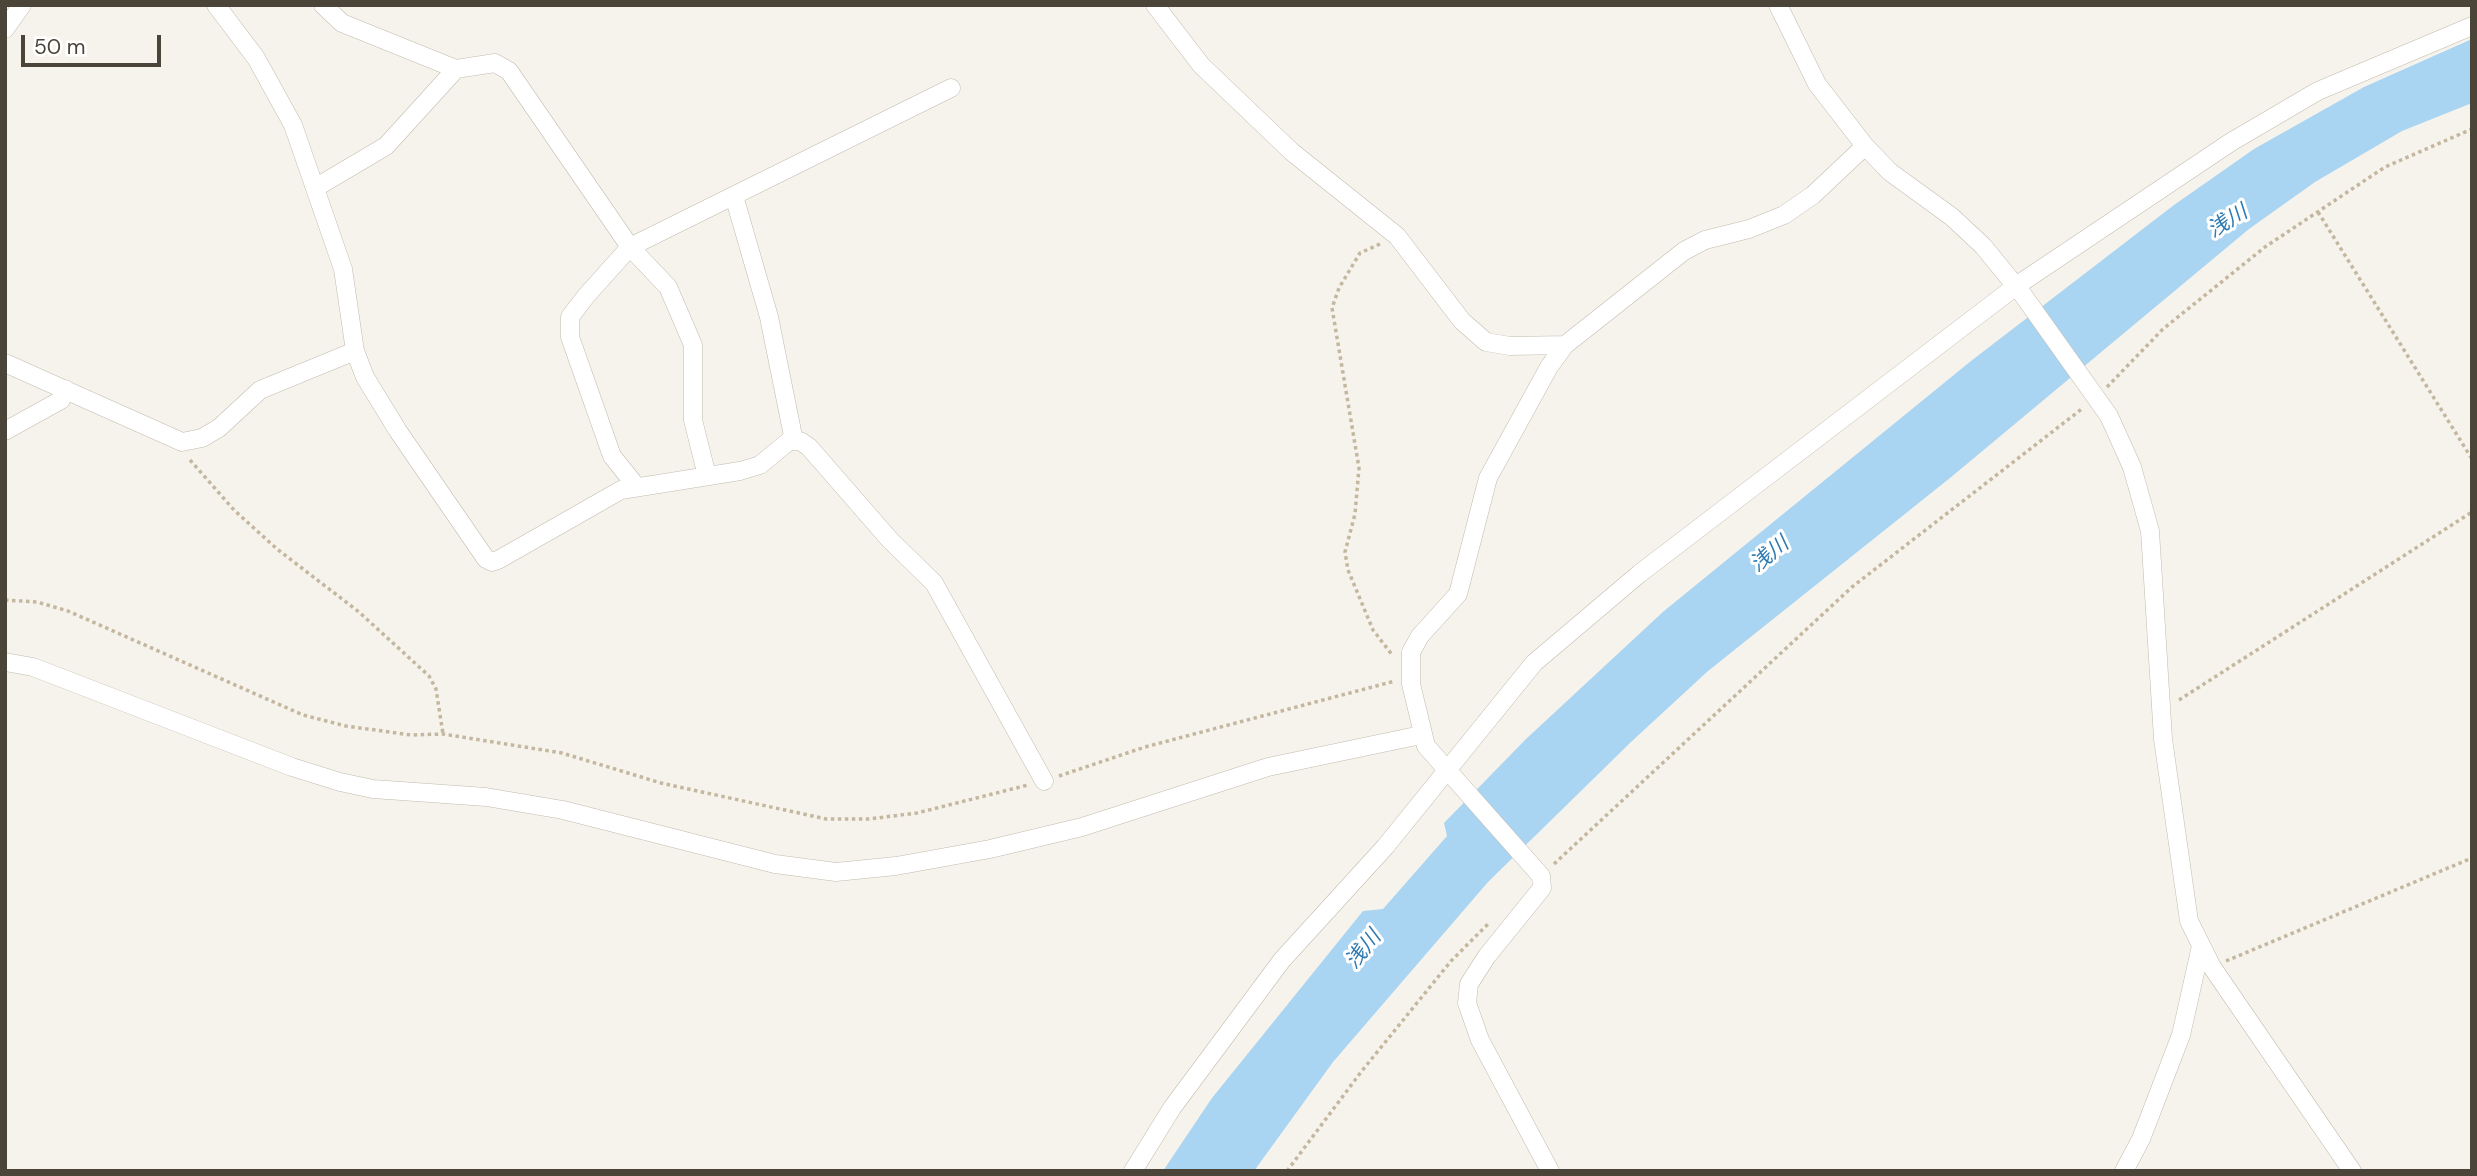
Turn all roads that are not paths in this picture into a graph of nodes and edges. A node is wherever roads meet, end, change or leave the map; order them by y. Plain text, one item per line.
1 (22, 5) edge
2 (216, 5) edge
3 (323, 5) edge
4 (1155, 5) edge
5 (1778, 5) edge
6 (2472, 26) edge
7 (5, 29) edge
8 (456, 69) junction
9 (951, 88) dead end
10 (1865, 146) junction
11 (315, 188) junction
12 (734, 196) junction
13 (630, 247) junction
14 (2019, 290) junction
15 (1565, 345) junction
16 (355, 351) junction
17 (5, 363) edge
18 (65, 389) junction
19 (5, 431) edge
20 (794, 441) junction
21 (707, 476) junction
22 (636, 486) junction
23 (5, 663) edge
24 (1421, 735) junction
25 (1452, 774) junction
26 (1044, 781) road end
27 (2201, 946) junction
28 (1133, 1171) edge
29 (1550, 1171) edge
30 (2124, 1171) edge
31 (2352, 1171) edge

1 - 7 street
2 - 11 street
3 - 8 street
4 - 15 street
5 - 10 street
6 - 14 street
8 - 11 street
8 - 13 street
9 - 12 street
10 - 14 street
10 - 15 street
11 - 16 street
12 - 13 street
12 - 20 street
13 - 21 street
13 - 22 street
14 - 25 street
14 - 27 street
15 - 24 street
16 - 18 street
16 - 22 street
17 - 18 street
18 - 19 street
20 - 21 street
20 - 26 street
21 - 22 street
23 - 24 street
24 - 25 street
25 - 28 street
25 - 29 street
27 - 30 street
27 - 31 street

